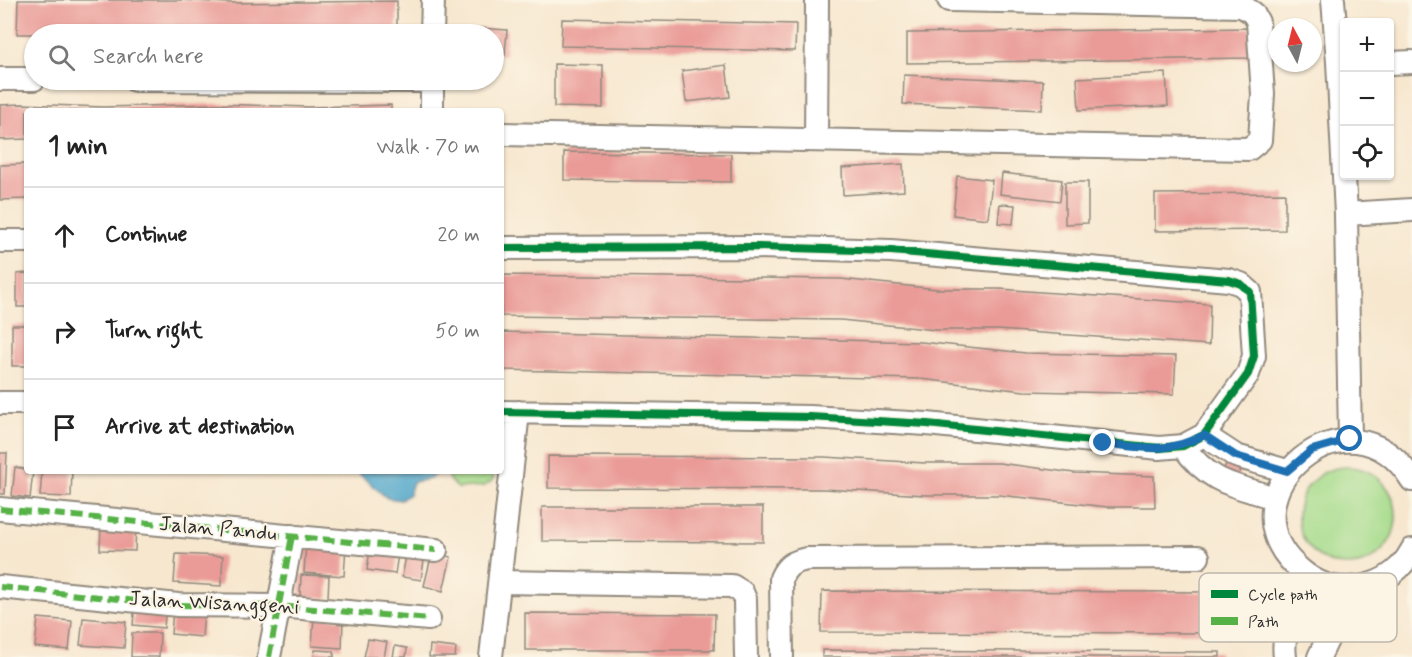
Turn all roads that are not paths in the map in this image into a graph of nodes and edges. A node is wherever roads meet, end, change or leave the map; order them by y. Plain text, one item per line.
1 (433, 0) edge
2 (817, 0) edge
3 (949, 0) edge
4 (1333, 0) edge
5 (432, 24) edge
6 (1340, 55) edge
7 (1412, 62) edge
8 (1394, 63) edge
9 (1341, 72) edge
10 (0, 79) edge
11 (24, 79) edge
12 (432, 90) edge
13 (432, 108) edge
14 (504, 134) edge
15 (816, 140) junction
16 (1412, 210) edge
17 (1346, 214) junction
18 (0, 241) edge
19 (24, 241) edge
20 (504, 248) edge
21 (0, 403) edge
22 (24, 403) edge
23 (510, 412) edge
24 (1204, 435) junction
25 (1350, 439) junction
26 (1183, 446) junction
27 (1287, 471) junction
28 (1412, 480) edge
29 (1275, 498) junction
30 (0, 509) edge
31 (292, 536) junction
32 (436, 550) dead end
33 (1412, 550) edge
34 (1198, 557) dead end
35 (1303, 573) edge
36 (1392, 573) edge
37 (500, 582) junction
38 (0, 587) edge
39 (279, 606) junction
40 (429, 619) dead end
41 (1326, 642) edge
42 (269, 657) edge
43 (491, 657) edge
44 (746, 657) edge
45 (782, 657) edge
46 (1319, 657) edge

1 - 5 street
2 - 15 street
3 - 15 street
4 - 6 street
7 - 8 street
9 - 17 street
10 - 11 street
12 - 13 street
14 - 15 street
16 - 17 street
17 - 25 street
18 - 19 street
20 - 24 street
21 - 22 street
23 - 26 street
23 - 37 street
24 - 26 street
24 - 27 street
25 - 27 street
25 - 28 street
26 - 29 street
27 - 29 street
29 - 35 street
30 - 31 street, Jalan Pandu
31 - 32 street, Jalan Pandu
31 - 39 street
33 - 36 street
34 - 45 street
37 - 43 street
37 - 44 street
38 - 39 street, Jalan Wisanggeni
39 - 40 street, Jalan Wisanggeni
39 - 42 street
41 - 46 street

